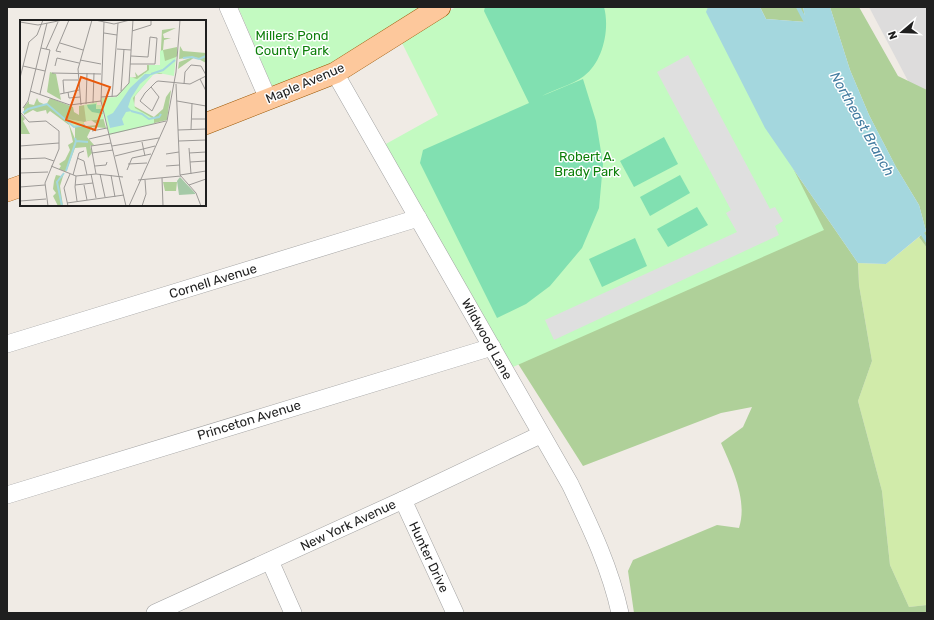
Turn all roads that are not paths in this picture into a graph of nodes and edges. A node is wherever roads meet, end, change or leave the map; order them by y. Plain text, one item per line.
1 (228, 7) edge
2 (440, 7) edge
3 (335, 73) junction
4 (268, 99) junction
5 (206, 124) edge
6 (20, 186) edge
7 (7, 191) edge
8 (418, 218) junction
9 (7, 344) edge
10 (492, 347) junction
11 (540, 435) junction
12 (7, 495) edge
13 (402, 500) junction
14 (270, 561) junction
15 (155, 613) edge
16 (293, 613) edge
17 (455, 613) edge
18 (620, 613) edge

1 - 4 street
2 - 3 main road, Maple Avenue
3 - 4 main road, Maple Avenue
3 - 8 street, Wildwood Lane
4 - 5 main road, Maple Avenue
6 - 7 main road
8 - 9 street, Cornell Avenue
8 - 10 street, Wildwood Lane
10 - 11 street, Wildwood Lane
10 - 12 street, Princeton Avenue
11 - 13 street, New York Avenue
11 - 18 street, Wildwood Lane
13 - 14 street, New York Avenue
13 - 17 street, Hunter Drive
14 - 15 street, New York Avenue
14 - 16 street

